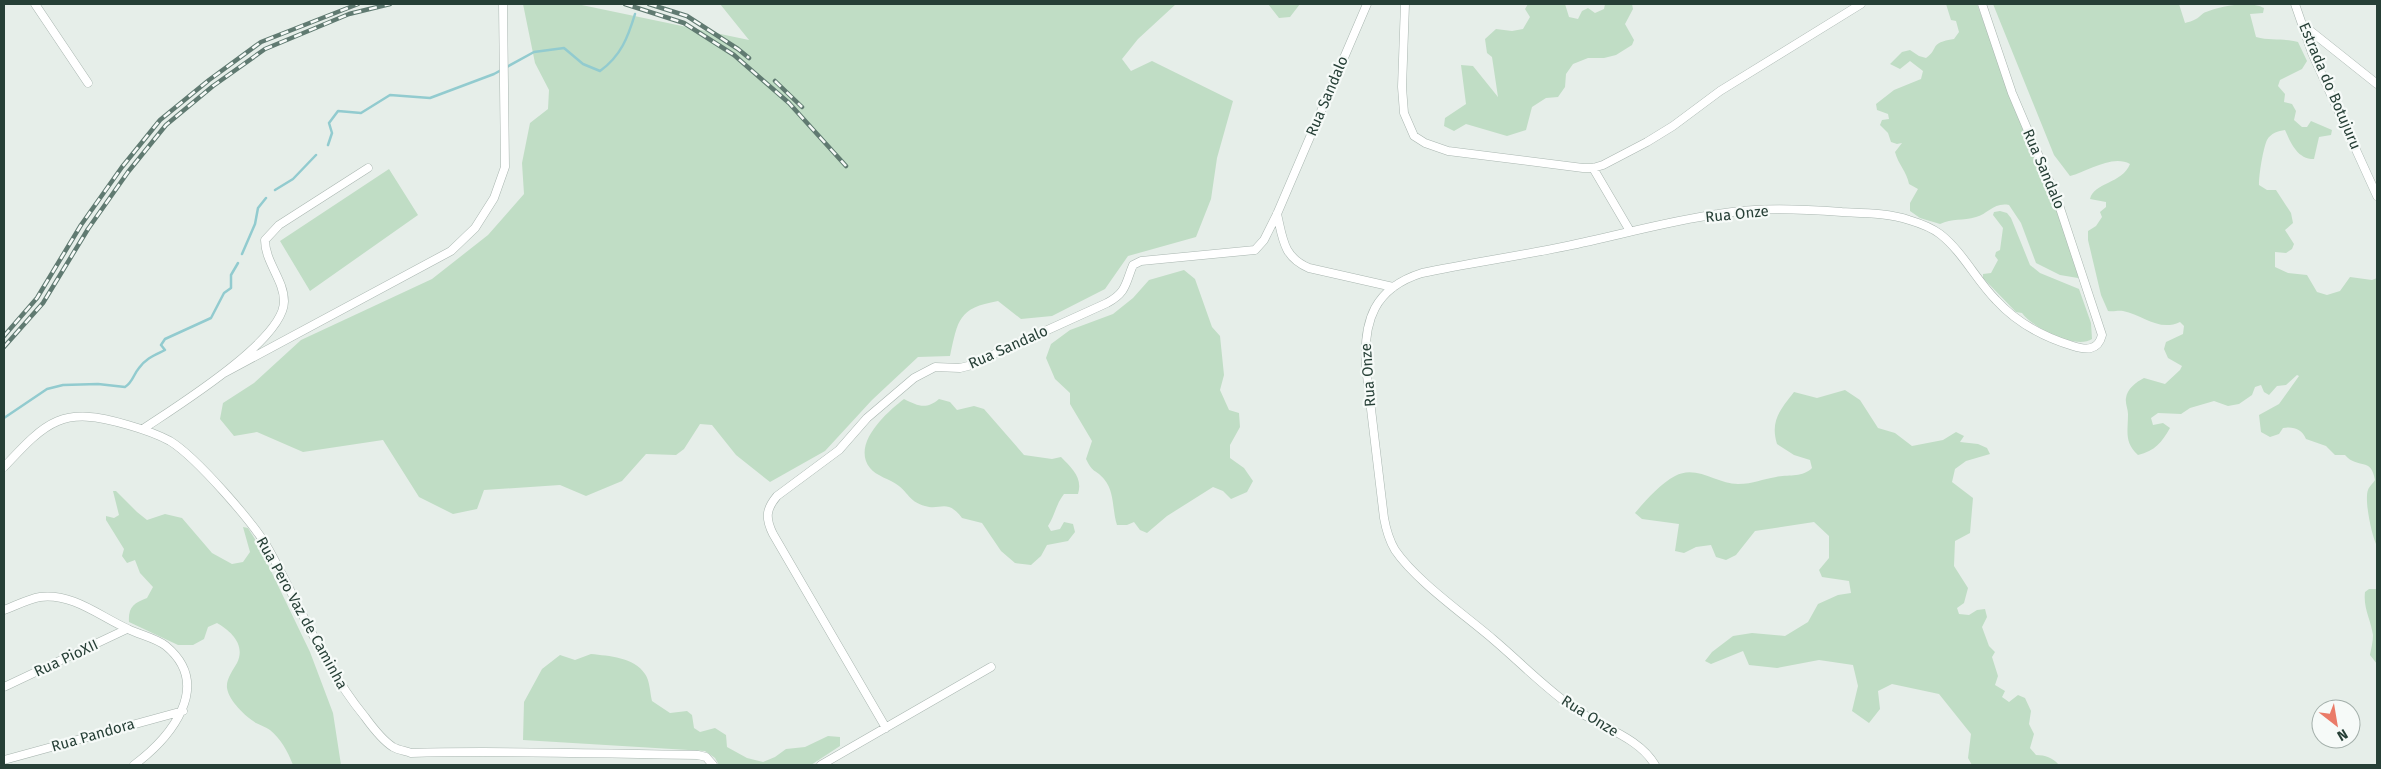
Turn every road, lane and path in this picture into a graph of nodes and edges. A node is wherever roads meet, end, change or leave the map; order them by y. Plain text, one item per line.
1 (35, 4) edge
2 (503, 4) edge
3 (1367, 4) edge
4 (1405, 4) edge
5 (1861, 4) edge
6 (1982, 4) edge
7 (2295, 4) edge
8 (2303, 25) junction
9 (88, 83) dead end
10 (2377, 84) edge
11 (368, 168) dead end
12 (1593, 168) junction
13 (2377, 196) edge
14 (1277, 214) junction
15 (1630, 231) junction
16 (1393, 287) junction
17 (2102, 335) joint
18 (224, 373) junction
19 (143, 429) junction
20 (4, 467) edge
21 (4, 610) edge
22 (127, 629) junction
23 (991, 667) dead end
24 (4, 687) edge
25 (183, 710) junction
26 (886, 728) junction
27 (4, 760) edge
28 (134, 765) edge
29 (713, 765) edge
30 (821, 765) edge
31 (1655, 765) edge

1 - 9 street
2 - 18 street
3 - 14 street, Rua Sandalo
4 - 12 street
5 - 12 street
6 - 17 street, Rua Sandalo
7 - 8 street, Estrada do Botujuru
8 - 10 street
8 - 13 street, Estrada do Botujuru
11 - 18 street
12 - 15 street
14 - 16 street
14 - 26 street, Rua Sandalo
15 - 16 street, Rua Onze
15 - 17 street, Rua Onze
16 - 31 street, Rua Onze
18 - 19 street
19 - 20 street, Rua Pero Vaz de Caminha
19 - 29 street, Rua Pero Vaz de Caminha
21 - 22 street
22 - 24 street, Rua PioXII
22 - 25 street
23 - 26 street
25 - 27 street, Rua Pandora
25 - 28 street
26 - 30 street

